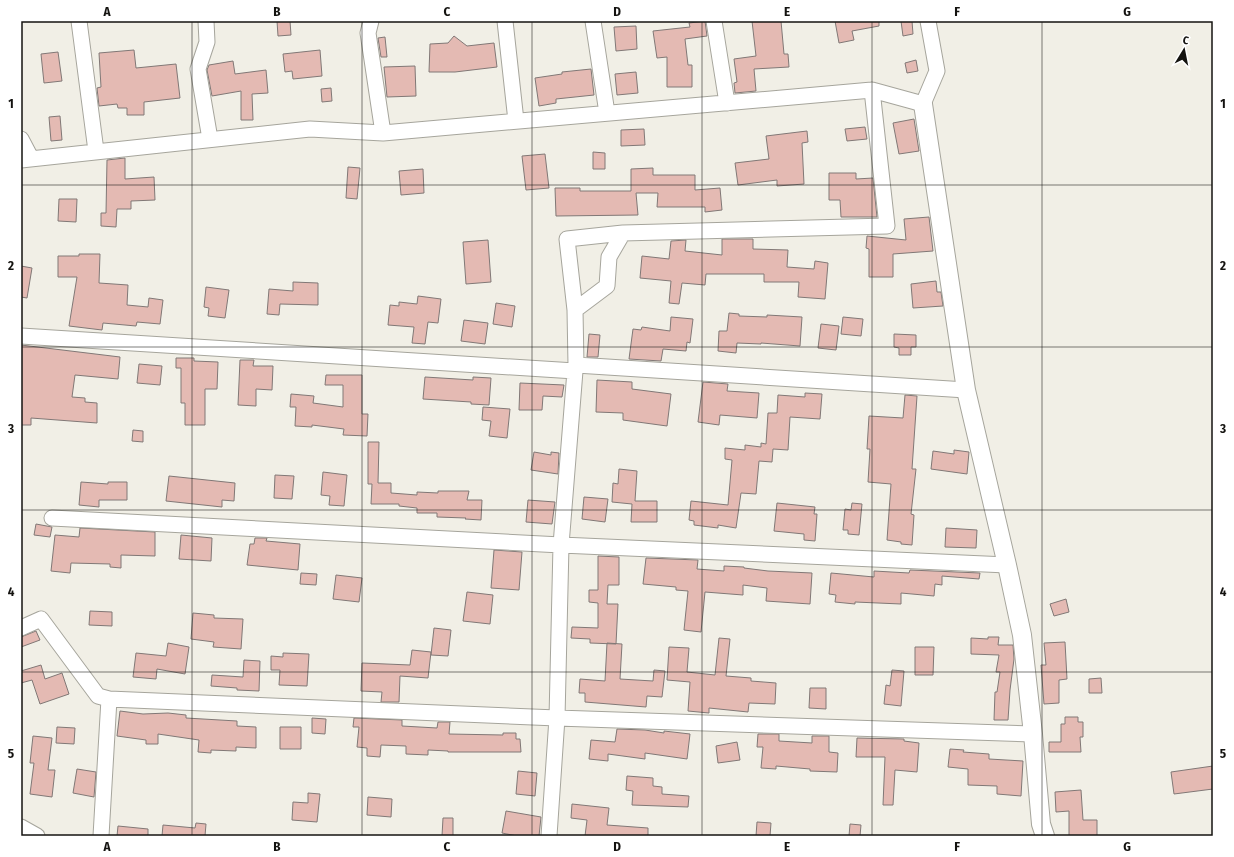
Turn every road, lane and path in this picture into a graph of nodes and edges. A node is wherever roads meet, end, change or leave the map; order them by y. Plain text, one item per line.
1 (79, 21) edge
2 (206, 21) edge
3 (371, 21) edge
4 (505, 21) edge
5 (593, 21) edge
6 (714, 21) edge
7 (928, 21) edge
8 (872, 90) junction
9 (727, 103) junction
10 (923, 104) junction
11 (607, 113) junction
12 (516, 121) junction
13 (383, 133) junction
14 (21, 139) edge
15 (210, 139) junction
16 (96, 151) junction
17 (26, 159) edge
18 (623, 233) junction
19 (575, 310) junction
20 (21, 336) edge
21 (576, 368) junction
22 (966, 390) junction
23 (52, 518) dead end
24 (561, 546) junction
25 (1007, 564) junction
26 (21, 628) edge
27 (108, 699) junction
28 (556, 718) junction
29 (1033, 734) junction
30 (21, 827) edge
31 (37, 836) edge
32 (100, 836) edge
33 (549, 836) edge
34 (1045, 836) edge

1 - 16 street
2 - 15 street
3 - 13 street
4 - 12 street
5 - 11 street
6 - 9 street
7 - 10 street
8 - 9 street
8 - 10 street
8 - 18 street
9 - 11 street
10 - 22 street
11 - 12 street
12 - 13 street
13 - 15 street
14 - 17 street
15 - 16 street
16 - 17 street
18 - 19 street
18 - 19 street
19 - 21 street
20 - 21 street
21 - 22 street
21 - 24 street
22 - 25 street
23 - 24 street
24 - 25 street
24 - 28 street
25 - 29 street
26 - 27 street
27 - 28 street
27 - 32 street
28 - 29 street
28 - 33 street
29 - 34 street
30 - 31 street

